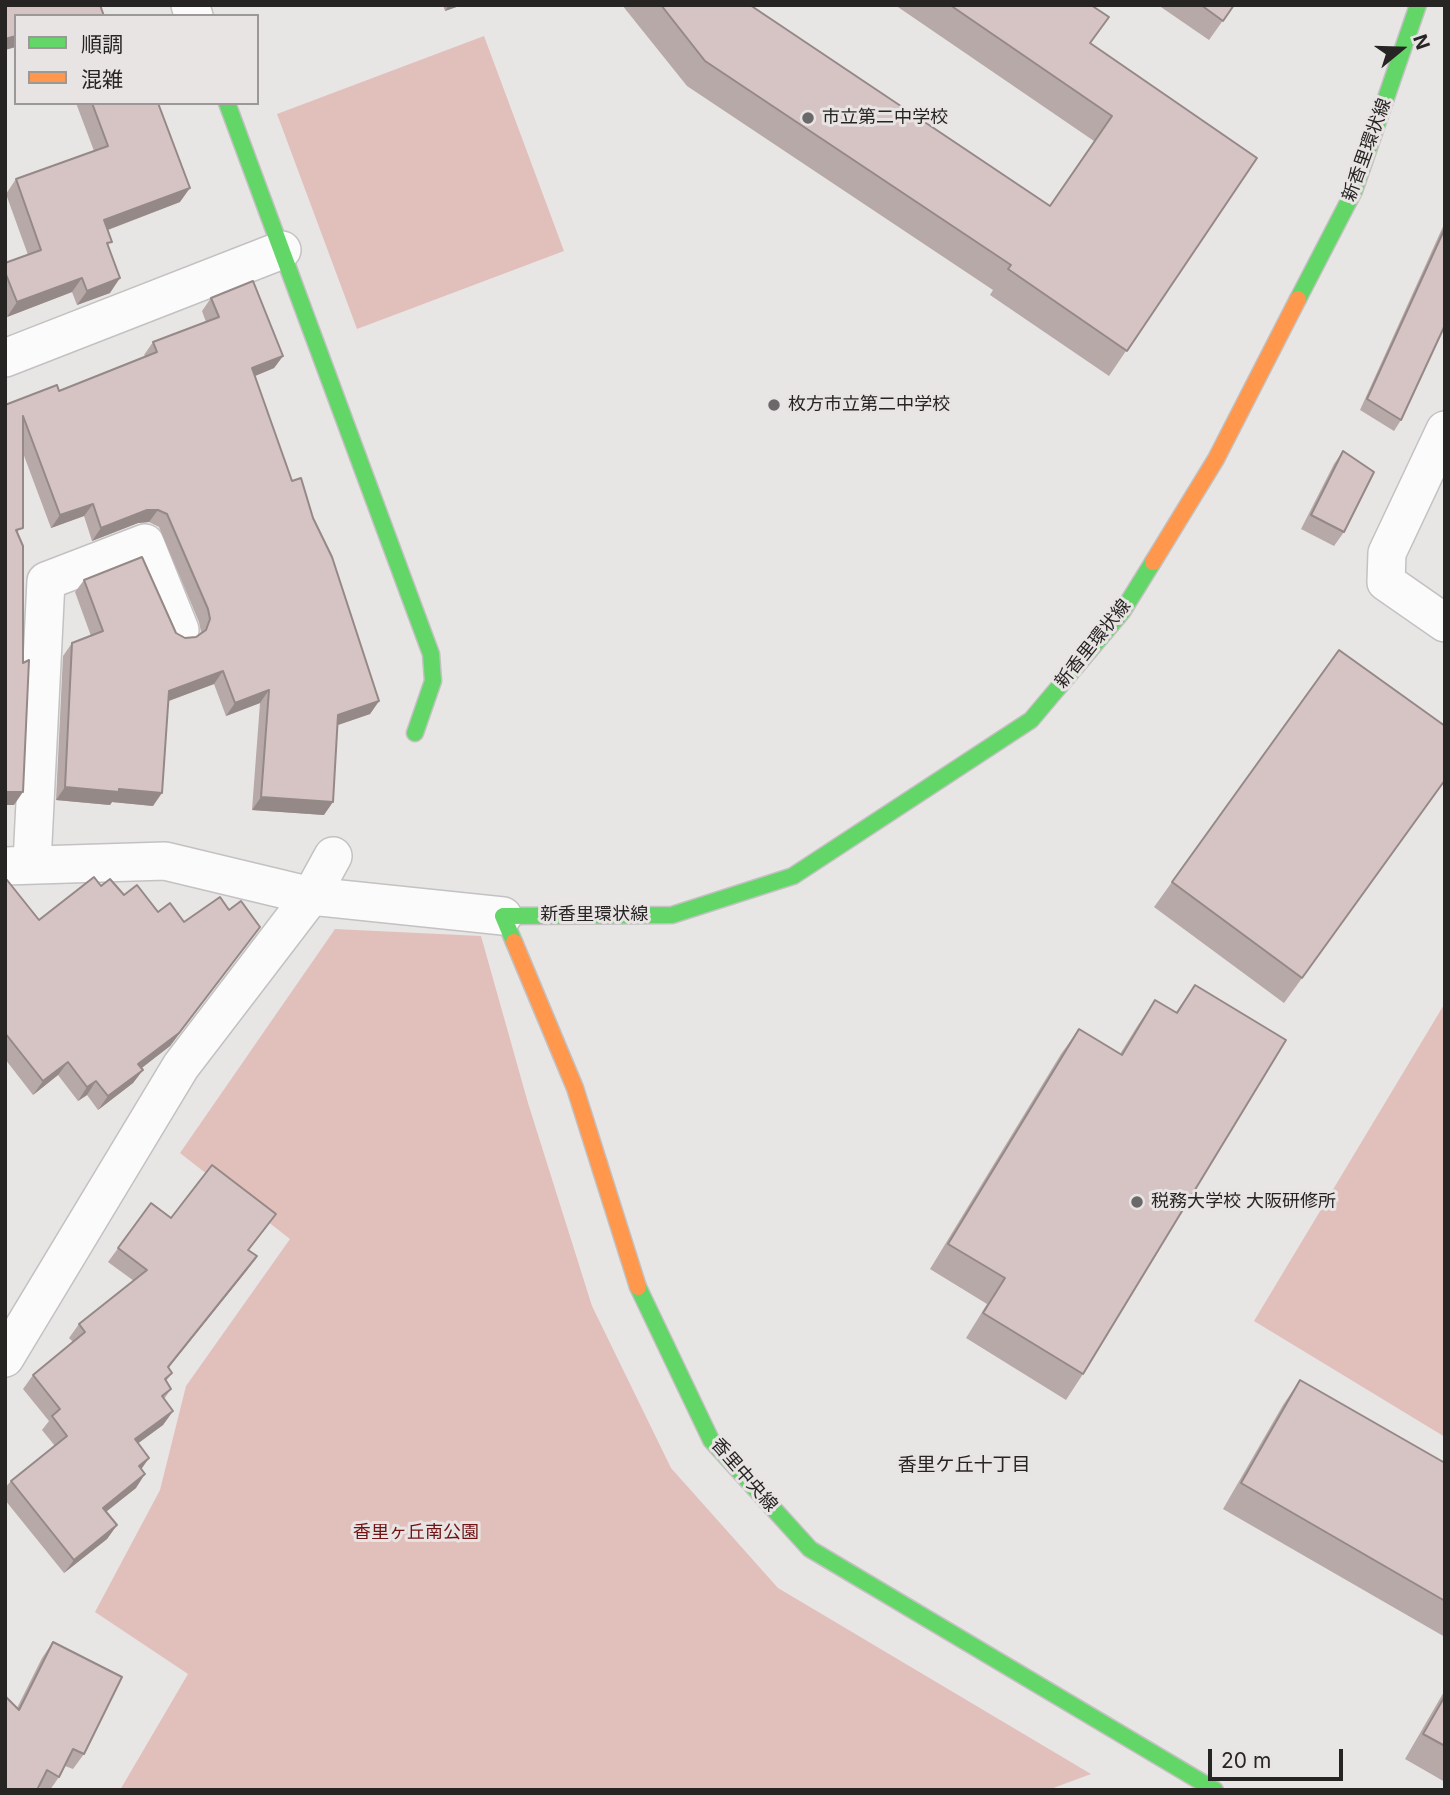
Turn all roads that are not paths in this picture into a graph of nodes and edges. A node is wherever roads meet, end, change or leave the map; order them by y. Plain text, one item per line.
1 (1418, 5) edge
2 (228, 105) edge
3 (282, 250) junction
4 (5, 358) edge
5 (1445, 430) edge
6 (1445, 623) edge
7 (180, 630) dead end
8 (415, 733) dead end
9 (333, 856) dead end
10 (19, 865) edge
11 (312, 897) junction
12 (503, 916) junction
13 (5, 1358) edge
14 (1215, 1790) edge

1 - 12 street, 新香里環状線
2 - 3 street
3 - 4 street
3 - 8 street
5 - 6 street
7 - 10 street
9 - 11 street
10 - 11 street
11 - 12 street
11 - 13 street
12 - 14 street, 香里中央線

